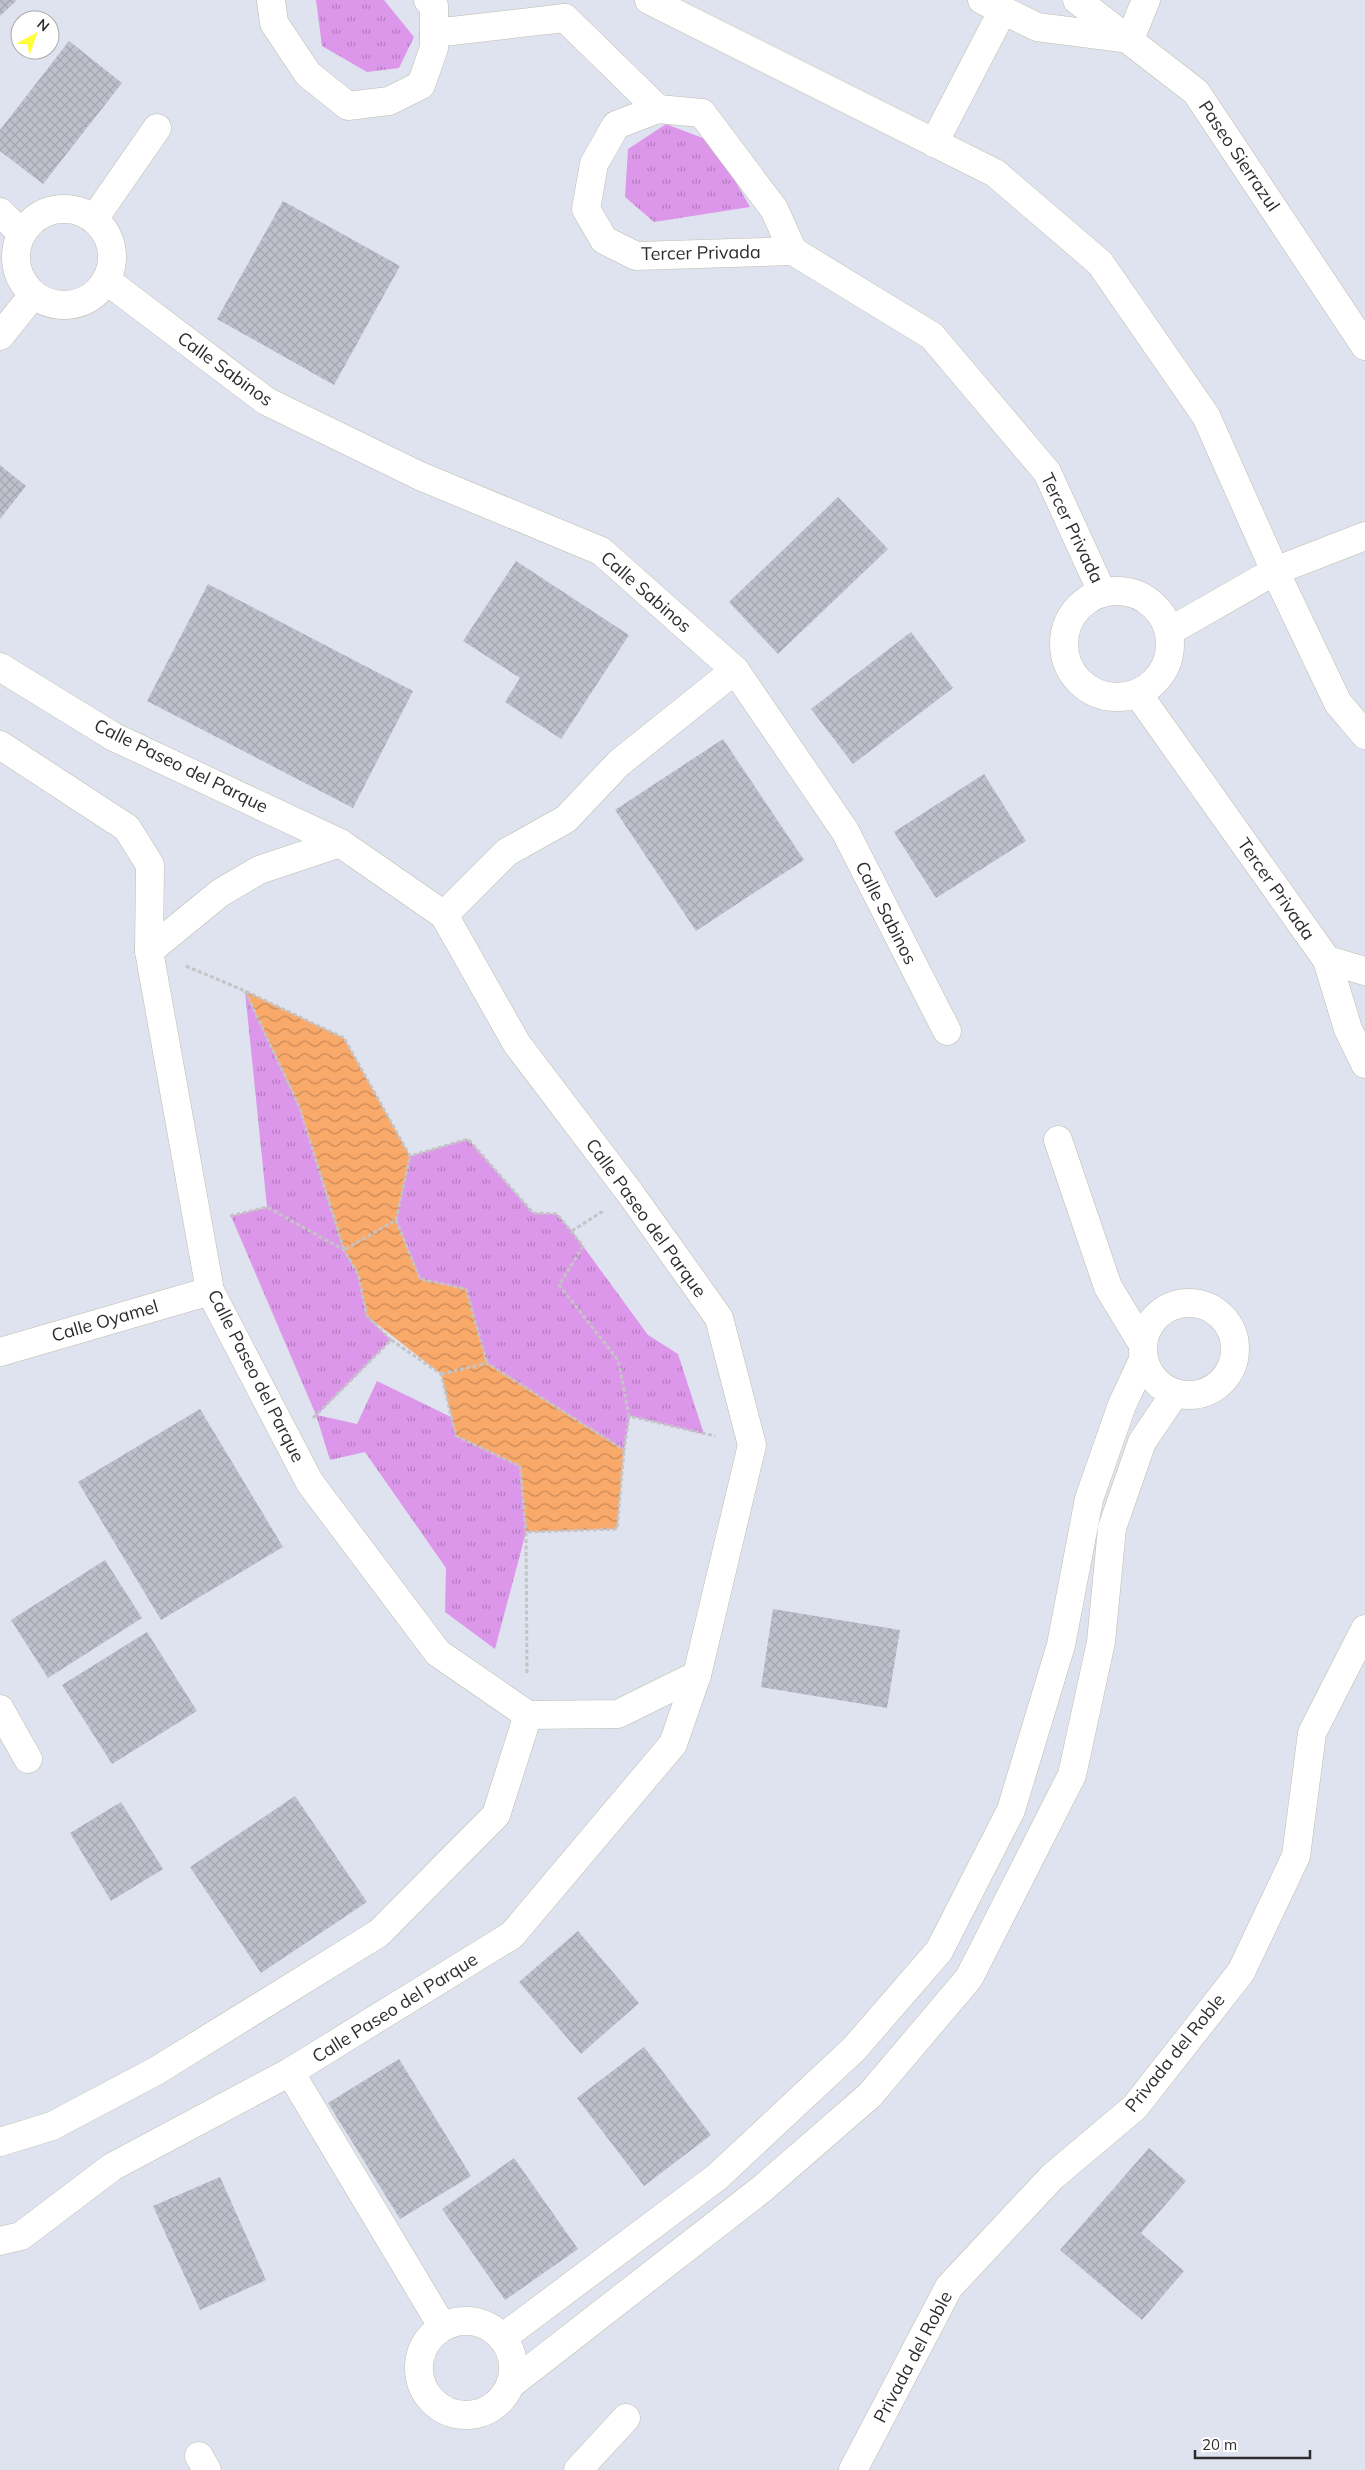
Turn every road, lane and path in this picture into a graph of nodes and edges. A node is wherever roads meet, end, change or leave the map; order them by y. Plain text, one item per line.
1 (271, 0) edge
2 (428, 0) edge
3 (649, 0) edge
4 (1077, 0) edge
5 (1146, 0) edge
6 (993, 5) edge
7 (570, 9) edge
8 (434, 33) junction
9 (1130, 39) junction
10 (658, 109) junction
11 (157, 128) dead end
12 (934, 143) junction
13 (0, 212) edge
14 (94, 219) junction
15 (22, 233) junction
16 (793, 251) junction
17 (106, 280) junction
18 (33, 295) junction
19 (0, 336) edge
20 (1365, 346) edge
21 (1365, 536) edge
22 (1275, 571) junction
23 (1102, 592) junction
24 (1170, 631) junction
25 (0, 667) edge
26 (735, 670) junction
27 (1138, 694) junction
28 (1365, 735) edge
29 (0, 744) edge
30 (340, 843) junction
31 (444, 915) junction
32 (149, 951) junction
33 (1327, 960) junction
34 (1365, 971) edge
35 (245, 991) junction
36 (947, 1032) dead end
37 (1365, 1064) edge
38 (1058, 1140) dead end
39 (410, 1156) junction
40 (396, 1220) junction
41 (197, 1224) junction
42 (344, 1250) junction
43 (210, 1291) junction
44 (391, 1340) junction
45 (1143, 1351) junction
46 (0, 1352) edge
47 (487, 1364) junction
48 (441, 1374) junction
49 (1175, 1393) junction
50 (630, 1416) junction
51 (289, 1443) junction
52 (752, 1446) junction
53 (624, 1450) junction
54 (526, 1532) junction
55 (1365, 1629) edge
56 (697, 1675) junction
57 (0, 1709) edge
58 (528, 1716) junction
59 (28, 1759) dead end
60 (290, 2072) junction
61 (0, 2142) edge
62 (0, 2241) edge
63 (442, 2326) junction
64 (502, 2338) junction
65 (510, 2385) junction
66 (626, 2418) dead end
67 (578, 2470) edge
68 (853, 2470) edge

1 - 8 street
2 - 8 street
3 - 12 street
4 - 9 street, Paseo Sierrazul
5 - 9 street
6 - 9 street
6 - 12 street
7 - 8 street
7 - 10 street
9 - 20 street, Paseo Sierrazul
10 - 16 street, Tercer Privada
10 - 16 street, Tercer Privada
11 - 14 street
12 - 22 street
13 - 15 street
14 - 15 street
14 - 17 street
15 - 18 street
16 - 23 street, Tercer Privada
17 - 18 street
17 - 26 street, Calle Sabinos
18 - 19 street
21 - 22 street
22 - 24 street
22 - 28 street
23 - 24 street
23 - 27 street
24 - 27 street
25 - 30 street, Calle Paseo del Parque
26 - 31 street
26 - 36 street, Calle Sabinos
27 - 33 street, Tercer Privada
29 - 32 street, Calle Paseo del Parque
30 - 31 street, Calle Paseo del Parque
30 - 32 street
31 - 52 street, Calle Paseo del Parque
32 - 35 path
32 - 41 street, Calle Paseo del Parque
33 - 34 street
33 - 37 street, Tercer Privada
35 - 39 path
35 - 42 path
38 - 45 street
39 - 40 path
39 - 50 path
40 - 42 path
40 - 47 path
41 - 42 path
41 - 43 street, Calle Paseo del Parque
42 - 44 path
43 - 46 street, Calle Oyamel
43 - 51 street, Calle Paseo del Parque
44 - 48 path
44 - 51 path
45 - 49 street
45 - 49 street
45 - 64 street
47 - 48 path
47 - 53 path
48 - 54 path
49 - 65 street
50 - 52 path
50 - 53 path
51 - 58 street, Calle Paseo del Parque
52 - 56 street, Calle Paseo del Parque
53 - 54 path
54 - 58 path
55 - 68 street, Privada del Roble
56 - 58 street
56 - 60 street, Calle Paseo del Parque
57 - 59 street
58 - 61 street
60 - 62 street, Calle Paseo del Parque
60 - 63 street
63 - 64 street
63 - 65 street
64 - 65 street
66 - 67 street

